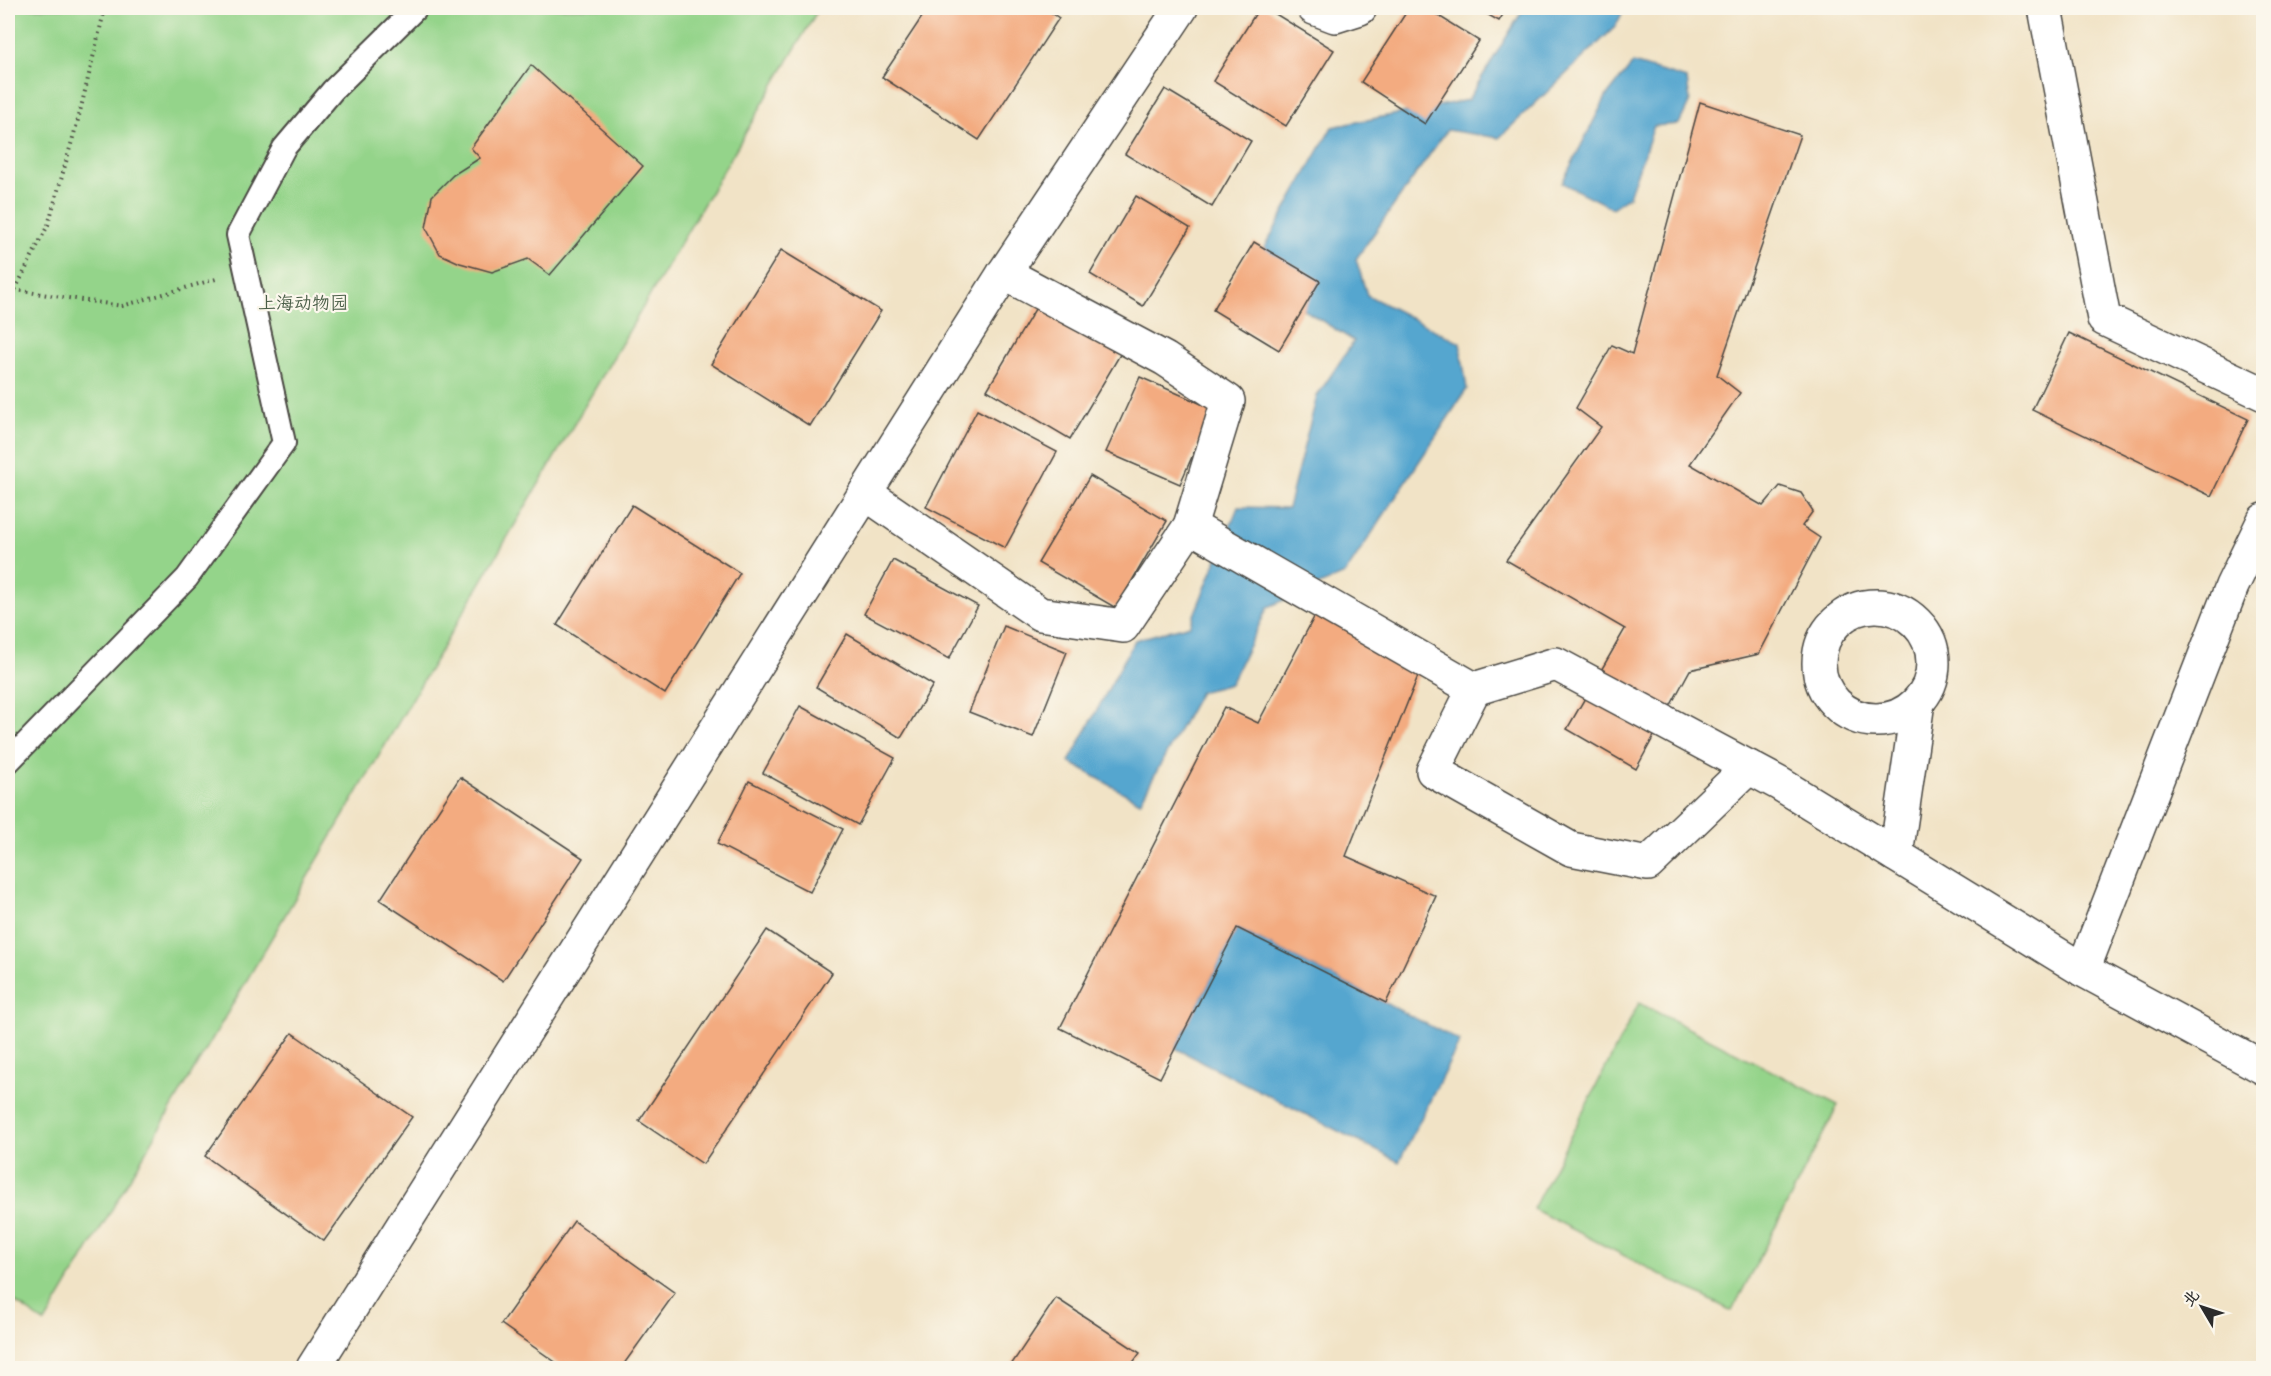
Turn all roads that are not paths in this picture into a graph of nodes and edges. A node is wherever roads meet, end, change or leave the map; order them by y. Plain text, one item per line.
1 (416, 8) edge
2 (1181, 8) edge
3 (1314, 8) edge
4 (1360, 8) edge
5 (2045, 8) edge
6 (1004, 273) junction
7 (2264, 394) edge
8 (865, 493) junction
9 (2264, 520) edge
10 (1191, 526) junction
11 (1474, 689) junction
12 (1918, 702) dead end
13 (8, 762) edge
14 (1749, 767) junction
15 (1896, 855) junction
16 (2083, 970) junction
17 (2264, 1068) edge
18 (313, 1368) edge

1 - 13 lane
2 - 6 street
3 - 4 street
5 - 7 street
6 - 8 street
6 - 10 street
8 - 10 street
8 - 18 street
9 - 16 street
10 - 11 street
11 - 14 street
11 - 14 street
12 - 15 street
14 - 15 street
15 - 16 street
16 - 17 street

